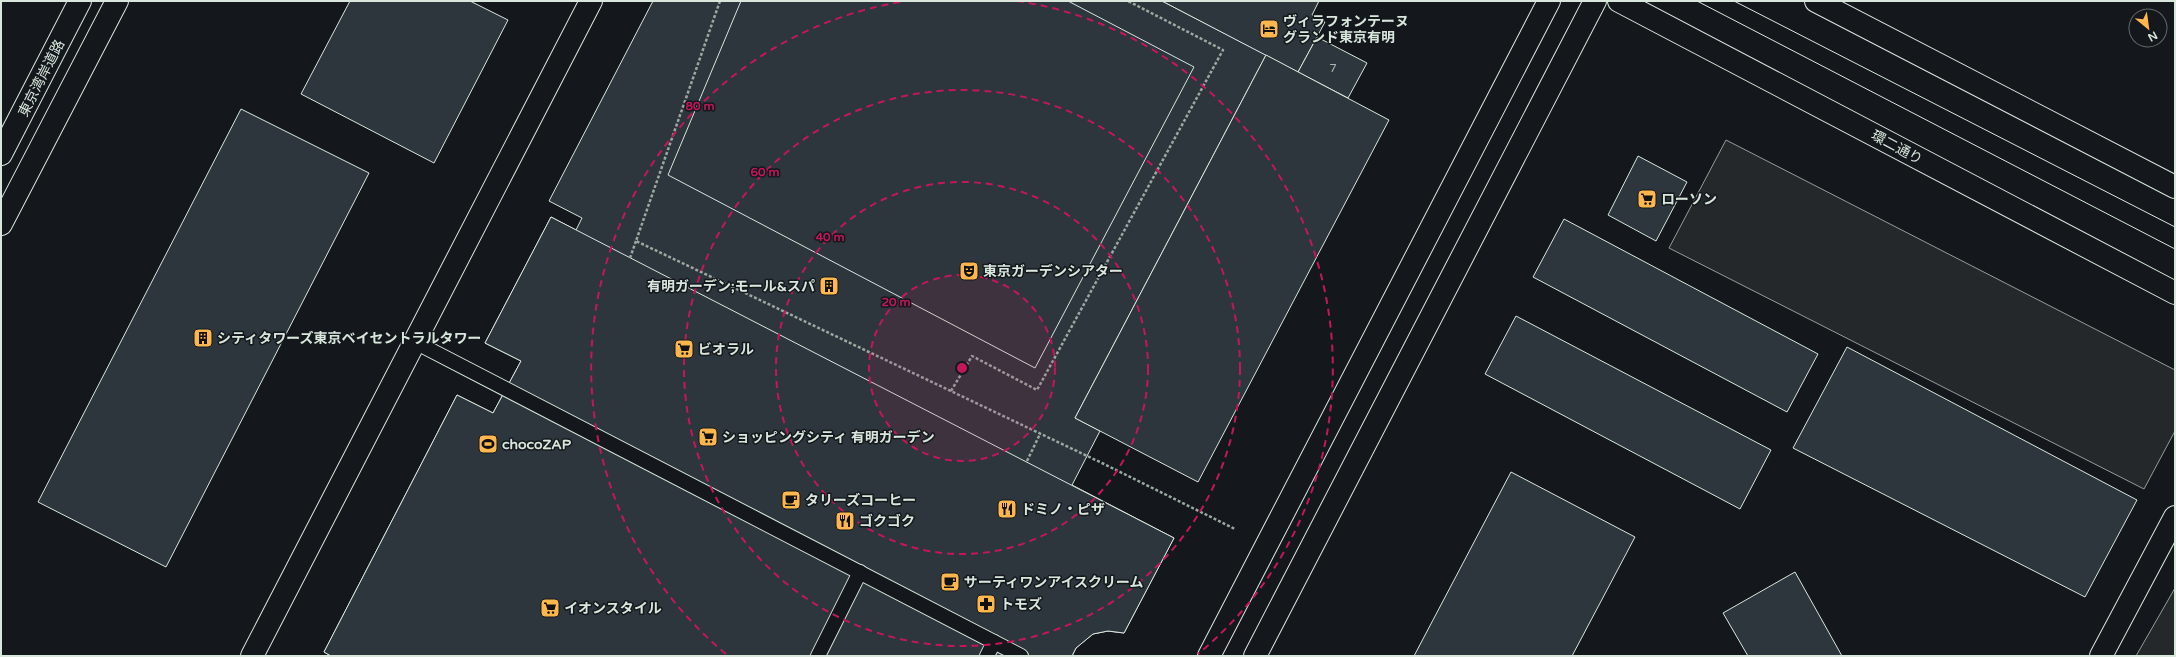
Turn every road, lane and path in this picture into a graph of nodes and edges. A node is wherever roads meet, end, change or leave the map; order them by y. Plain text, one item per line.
1 (80, 1) edge
2 (117, 1) edge
3 (591, 1) edge
4 (720, 1) edge
5 (1128, 1) edge
6 (1549, 1) edge
7 (1595, 1) edge
8 (1619, 1) edge
9 (1816, 1) edge
10 (1, 154) edge
11 (2175, 187) edge
12 (7, 208) edge
13 (1, 224) edge
14 (636, 241) junction
15 (630, 258) dead end
16 (2175, 293) edge
17 (415, 342) junction
18 (951, 391) junction
19 (1040, 434) junction
20 (1027, 462) dead end
21 (2175, 517) edge
22 (1235, 529) dead end
23 (860, 572) junction
24 (994, 642) junction
25 (252, 656) edge
26 (818, 656) edge
27 (987, 656) edge
28 (1021, 656) edge
29 (1209, 656) edge
30 (1255, 656) edge
31 (2101, 656) edge

1 - 10 main road, 東京湾岸道路
2 - 12 main road
3 - 17 main road
4 - 14 path
5 - 18 path
6 - 29 main road
7 - 30 main road
8 - 16 main road, 環二通り
9 - 11 main road
12 - 13 main road
14 - 15 path
14 - 18 path
17 - 23 lane
17 - 25 main road
18 - 19 path
19 - 20 path
19 - 22 path
21 - 31 main road
23 - 24 lane
23 - 26 lane
24 - 27 lane
24 - 28 lane

